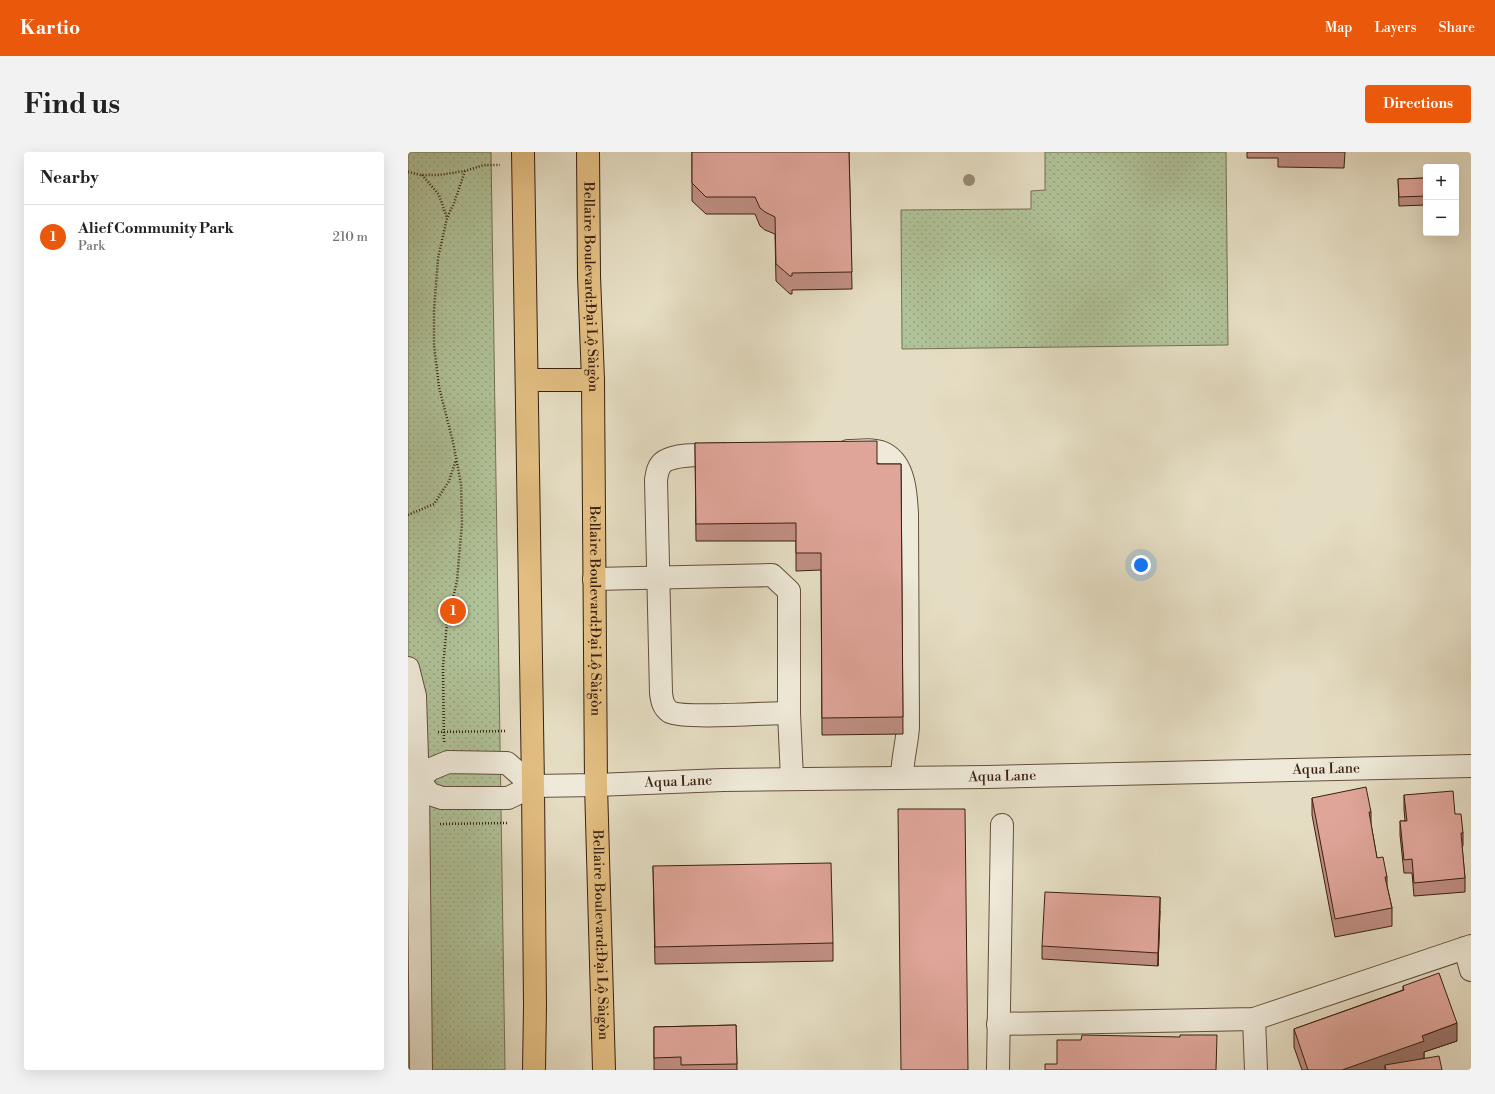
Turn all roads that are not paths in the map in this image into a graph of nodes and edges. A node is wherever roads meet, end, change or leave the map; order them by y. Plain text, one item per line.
1 (523, 152) edge
2 (588, 152) edge
3 (526, 380) junction
4 (593, 380) junction
5 (832, 452) edge
6 (745, 454) edge
7 (657, 578) junction
8 (594, 579) junction
9 (408, 668) edge
10 (789, 713) junction
11 (1471, 766) edge
12 (902, 778) junction
13 (792, 779) junction
14 (415, 785) edge
15 (596, 785) junction
16 (534, 786) junction
17 (1002, 825) dead end
18 (415, 837) edge
19 (1468, 947) edge
20 (1471, 970) edge
21 (1254, 1019) junction
22 (998, 1024) junction
23 (421, 1070) edge
24 (534, 1070) edge
25 (604, 1070) edge
26 (998, 1070) edge
27 (1256, 1070) edge

1 - 3 main road
2 - 4 main road, Bellaire Boulevard;Đại Lộ Sàigòn
3 - 4 main road
3 - 16 main road
4 - 8 main road, Bellaire Boulevard;Đại Lộ Sàigòn
5 - 12 street
6 - 7 street
7 - 8 street
7 - 10 street
7 - 10 street
8 - 15 main road, Bellaire Boulevard;Đại Lộ Sàigòn
9 - 14 street
10 - 13 street
11 - 12 street, Aqua Lane
12 - 13 street, Aqua Lane
13 - 15 street, Aqua Lane
14 - 16 street
14 - 16 street
14 - 18 street
15 - 16 street, Aqua Lane
15 - 25 main road, Bellaire Boulevard;Đại Lộ Sàigòn
16 - 24 main road
17 - 22 street
18 - 23 street
19 - 20 street
19 - 21 street
21 - 22 street
21 - 27 street
22 - 26 street

